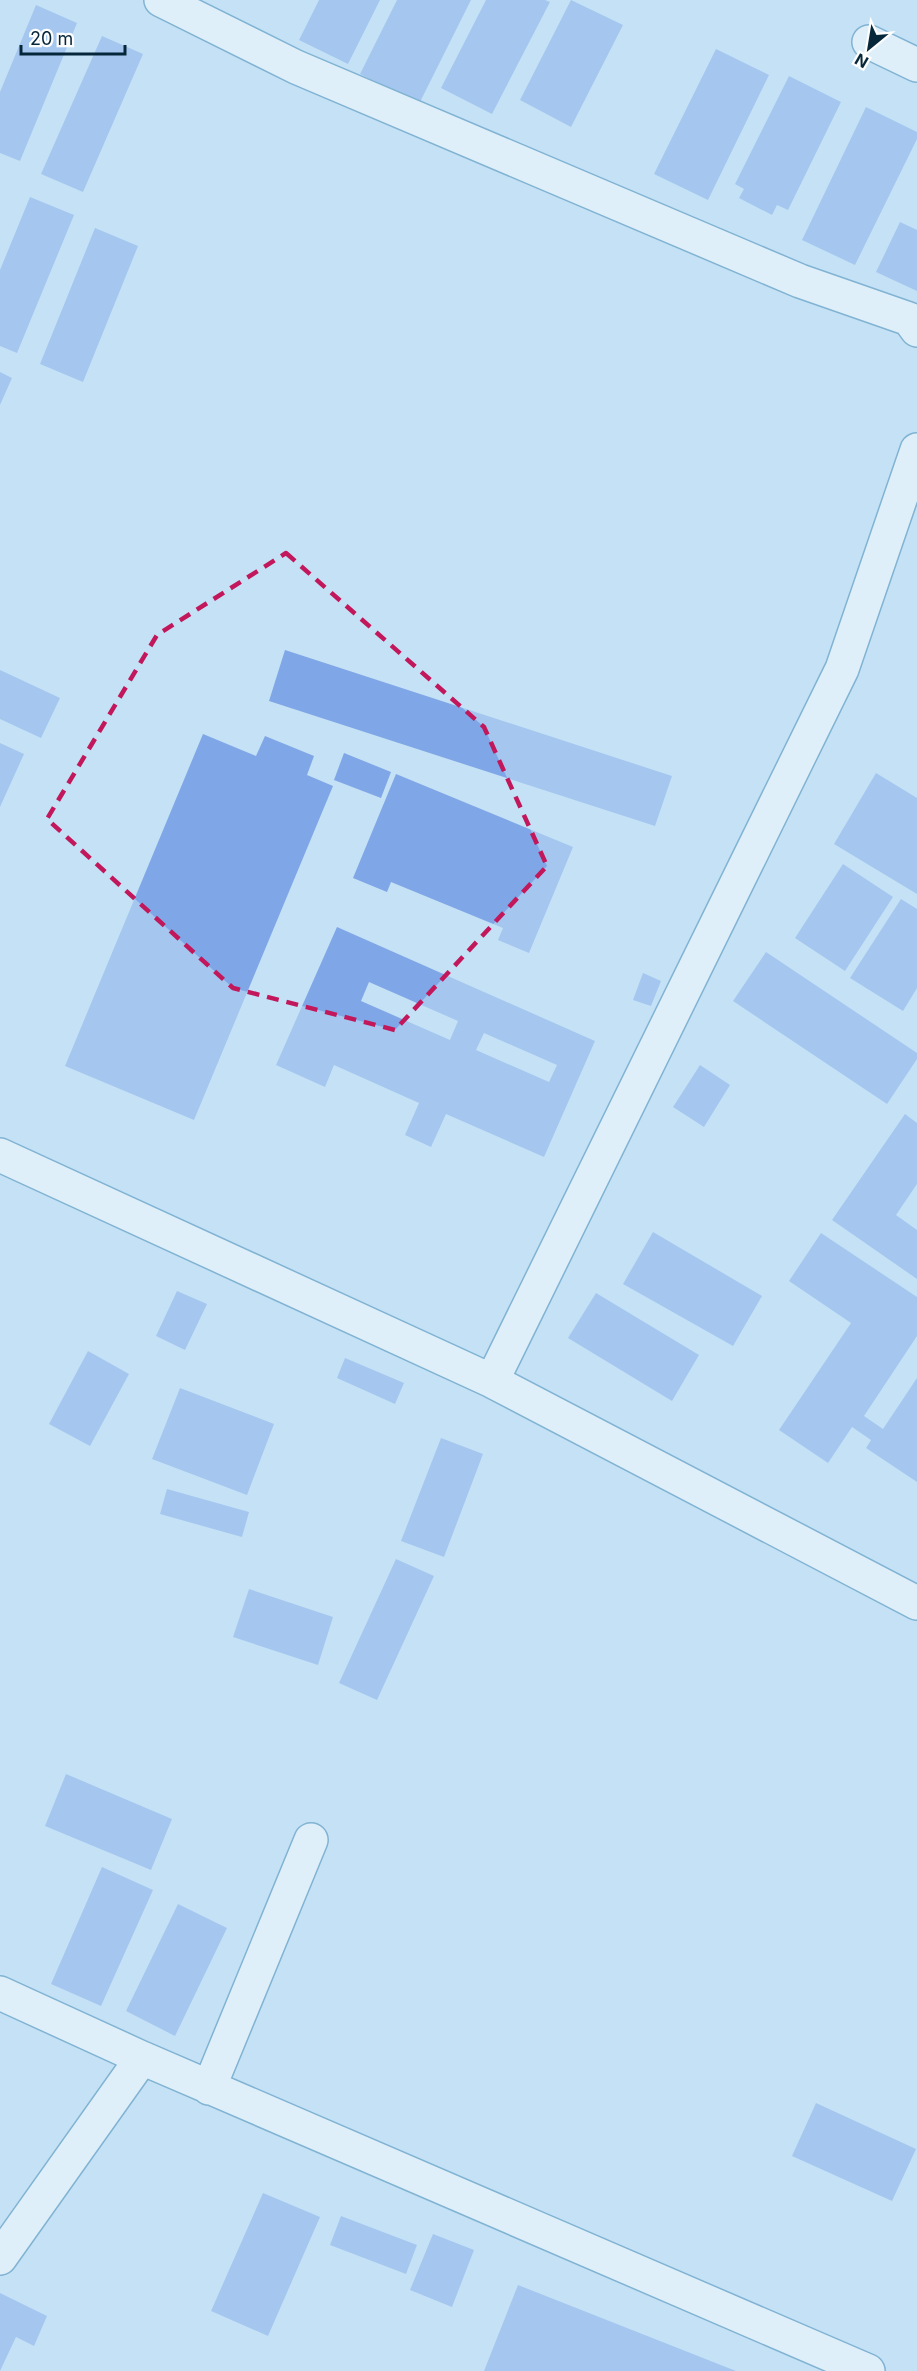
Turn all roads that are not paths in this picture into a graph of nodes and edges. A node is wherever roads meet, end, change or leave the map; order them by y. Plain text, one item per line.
1 (161, 0) edge
2 (869, 42) dead end
3 (917, 66) edge
4 (917, 330) edge
5 (917, 450) edge
6 (0, 1155) edge
7 (492, 1381) junction
8 (917, 1603) edge
9 (311, 1840) dead end
10 (0, 1993) edge
11 (142, 2058) junction
12 (209, 2088) junction
13 (0, 2258) edge
14 (868, 2371) edge

1 - 4 street
2 - 3 street
5 - 7 street
6 - 7 street
7 - 8 street
9 - 12 street
10 - 11 street
11 - 12 street
11 - 13 street
12 - 14 street

